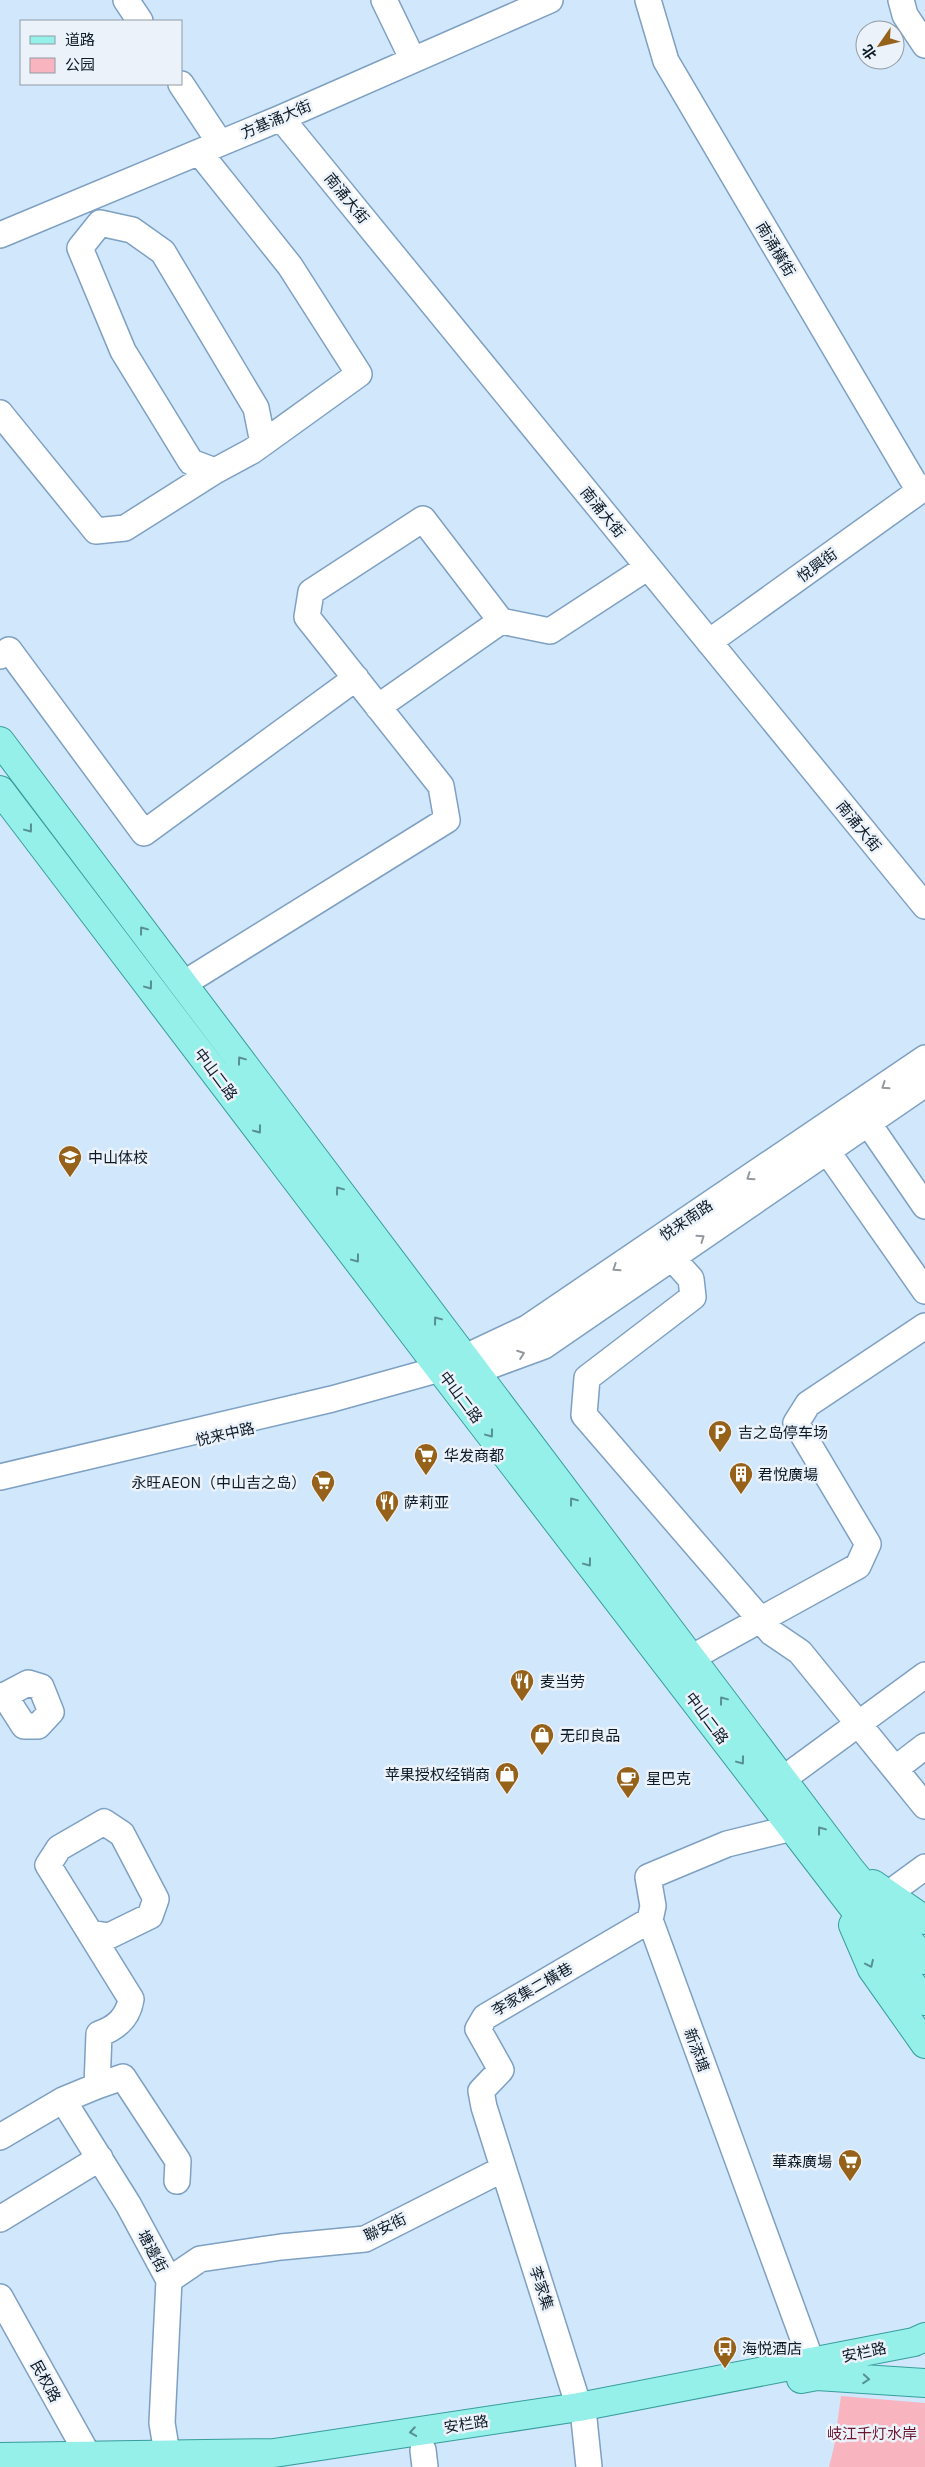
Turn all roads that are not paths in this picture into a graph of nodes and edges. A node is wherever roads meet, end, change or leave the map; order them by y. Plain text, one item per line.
1 (126, 0) edge
2 (384, 0) edge
3 (550, 0) edge
4 (648, 0) edge
5 (901, 0) edge
6 (912, 0) edge
7 (925, 19) edge
8 (139, 20) edge
9 (925, 45) edge
10 (413, 60) junction
11 (181, 85) edge
12 (281, 118) junction
13 (210, 148) junction
14 (87, 198) junction
15 (100, 223) junction
16 (0, 235) edge
17 (0, 413) edge
18 (264, 443) junction
19 (214, 471) junction
20 (922, 489) edge
21 (648, 567) junction
22 (500, 621) junction
23 (709, 642) junction
24 (0, 656) edge
25 (356, 678) junction
26 (378, 707) junction
27 (0, 741) edge
28 (0, 790) edge
29 (925, 906) edge
30 (183, 984) junction
31 (925, 1058) edge
32 (925, 1084) edge
33 (868, 1123) junction
34 (827, 1151) junction
35 (925, 1206) edge
36 (672, 1258) junction
37 (925, 1291) edge
38 (925, 1326) edge
39 (471, 1365) junction
40 (445, 1375) junction
41 (0, 1477) edge
42 (0, 1486) edge
43 (760, 1620) junction
44 (691, 1658) junction
45 (925, 1675) edge
46 (2, 1697) edge
47 (858, 1724) junction
48 (925, 1746) edge
49 (895, 1769) junction
50 (782, 1779) junction
51 (925, 1806) edge
52 (792, 1828) junction
53 (925, 1867) edge
54 (843, 1878) junction
55 (888, 1894) junction
56 (650, 1920) junction
57 (925, 1920) edge
58 (90, 1932) junction
59 (925, 1960) edge
60 (925, 2001) edge
61 (925, 2044) edge
62 (97, 2086) junction
63 (63, 2100) junction
64 (0, 2137) edge
65 (100, 2158) junction
66 (504, 2168) junction
67 (177, 2181) dead end
68 (0, 2220) edge
69 (169, 2280) junction
70 (0, 2297) edge
71 (925, 2337) edge
72 (812, 2363) junction
73 (925, 2383) edge
74 (582, 2413) junction
75 (167, 2453) junction
76 (0, 2457) edge
77 (424, 2458) edge
78 (90, 2459) junction
79 (141, 2465) edge
80 (22, 2467) edge
81 (589, 2467) edge

1 - 8 street
2 - 10 street
3 - 10 street, 方基涌大街
4 - 20 street, 南涌橫街
5 - 9 street
6 - 7 street
10 - 12 street, 方基涌大街
11 - 13 street
12 - 13 street, 方基涌大街
12 - 21 street, 南涌大街
13 - 14 street, 方基涌大街
13 - 18 street
14 - 15 street
14 - 16 street, 方基涌大街
15 - 18 street
15 - 19 street
17 - 19 street
18 - 19 street
20 - 23 street, 悅興街
21 - 22 street
21 - 23 street, 南涌大街
22 - 25 street
22 - 26 street
23 - 29 street, 南涌大街
24 - 25 street
25 - 26 street
26 - 30 street
30 -> 27 main road, 中山二路
28 -> 40 main road, 中山二路
39 -> 30 main road, 中山二路
31 -> 39 street, 悦来南路
32 - 33 street, 悦来南路
33 - 34 street, 悦来南路
33 - 35 street
36 -> 34 street, 悦来南路
34 - 37 street
39 -> 36 street, 悦来南路
36 - 43 street
38 - 43 street
39 - 40 street, 悦来南路
44 -> 39 main road, 中山二路
40 - 41 street, 悦来中路
40 - 42 street, 悦来中路
40 -> 52 main road, 中山二路
43 - 44 street
43 - 47 street
50 -> 44 main road, 中山二路
45 - 47 street
46 - 46 street
47 - 49 street
47 - 50 street
48 - 49 street
49 - 51 street
54 -> 50 main road, 中山二路
52 - 54 main road, 中山二路
52 - 56 street, 新添塘
53 - 55 street
54 - 55 main road
54 - 59 main road
54 - 60 main road, 中山二路
54 -> 61 main road
55 - 57 main road
56 - 66 street, 李家集二橫巷
56 - 72 street, 新添塘
58 - 58 street
58 - 62 street
62 - 63 street
62 - 67 street
63 - 64 street
63 - 65 street, 塘邊街
65 - 68 street
65 - 69 street, 塘邊街
66 - 69 street, 聯安街
66 - 74 street, 李家集
69 - 75 street, 塘邊街
70 - 78 street, 民权路
71 - 72 main road, 安栏路
72 - 74 main road, 安栏路
74 -> 73 main road, 安栏路
74 -> 75 main road, 安栏路
74 - 77 main road, 安栏路
74 - 81 street, 李家集
75 - 78 main road, 安栏路
76 - 78 main road, 安栏路
77 - 79 main road, 安栏路
78 - 79 main road, 安栏路
78 - 80 main road, 安栏路

